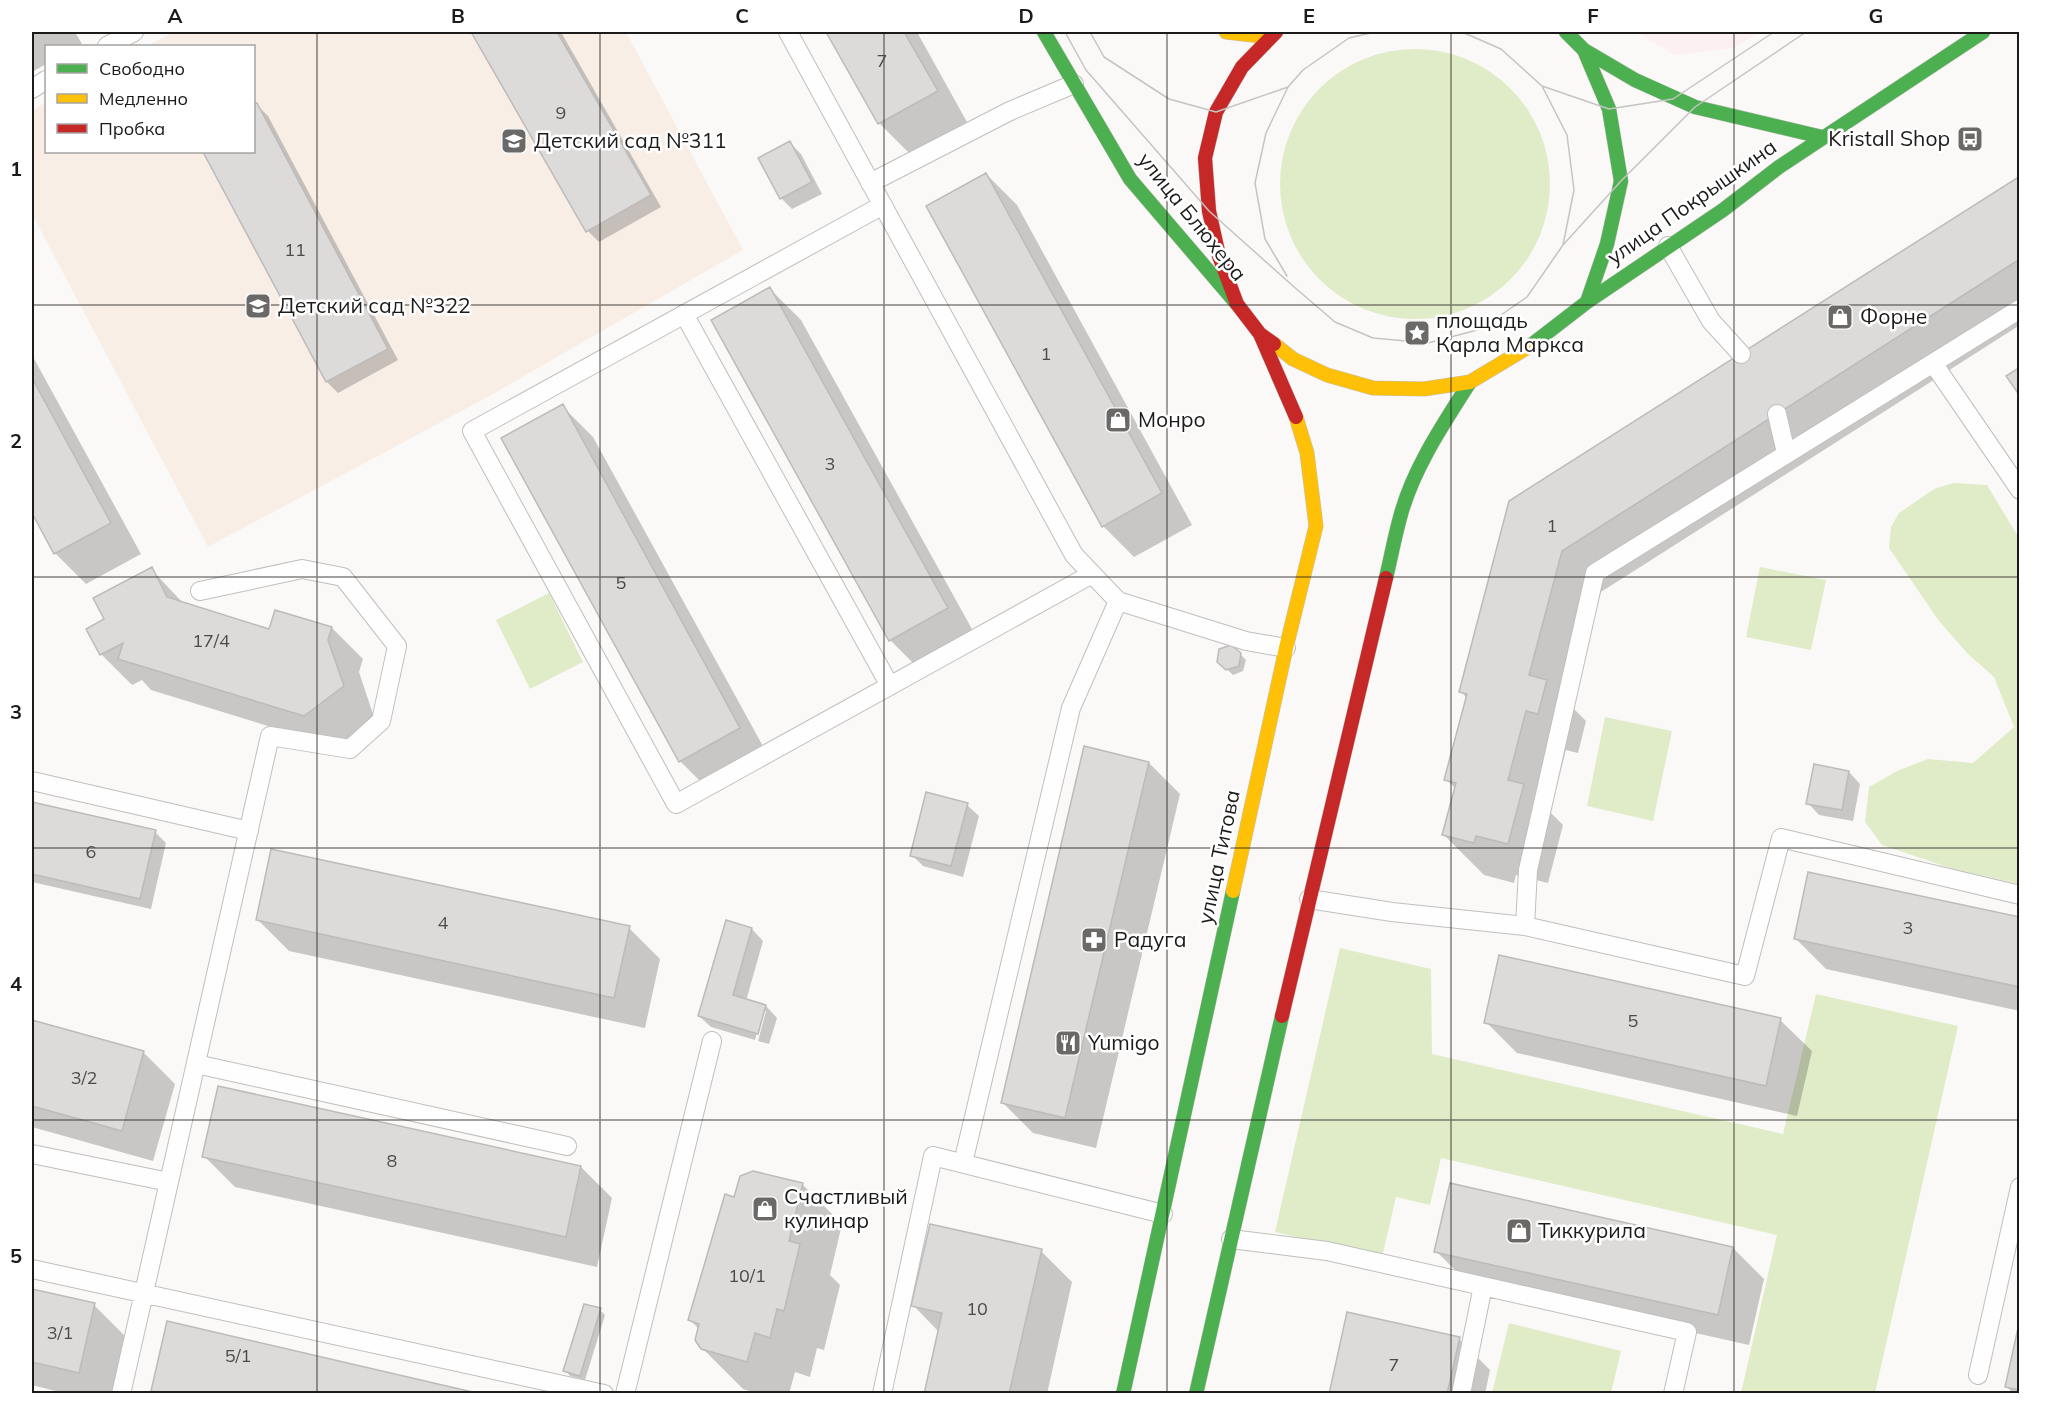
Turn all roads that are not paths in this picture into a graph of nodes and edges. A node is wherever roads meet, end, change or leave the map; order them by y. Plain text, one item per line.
1 (134, 32) edge
2 (788, 32) edge
3 (1044, 32) edge
4 (1226, 32) edge
5 (1566, 32) edge
6 (1983, 32) edge
7 (1273, 34) edge
8 (109, 45) edge
9 (1584, 50) junction
10 (45, 81) edge
11 (1074, 84) junction
12 (32, 89) edge
13 (1822, 137) junction
14 (870, 183) junction
15 (883, 205) junction
16 (1668, 246) junction
17 (1587, 302) junction
18 (1237, 304) junction
19 (2019, 309) edge
20 (684, 314) junction
21 (1260, 334) junction
22 (1741, 354) dead end
23 (1933, 363) junction
24 (1470, 382) junction
25 (1777, 414) dead end
26 (1786, 453) junction
27 (2019, 490) edge
28 (1092, 574) junction
29 (200, 591) dead end
30 (1118, 601) junction
31 (1286, 648) junction
32 (890, 686) junction
33 (32, 781) edge
34 (249, 831) junction
35 (2019, 895) edge
36 (1309, 899) junction
37 (1525, 926) junction
38 (712, 1041) dead end
39 (196, 1064) junction
40 (567, 1146) dead end
41 (32, 1154) edge
42 (963, 1163) junction
43 (169, 1182) junction
44 (2019, 1187) edge
45 (1163, 1214) junction
46 (1231, 1239) junction
47 (32, 1269) edge
48 (1483, 1286) junction
49 (144, 1292) junction
50 (1977, 1375) dead end
51 (121, 1394) edge
52 (604, 1394) edge
53 (625, 1394) edge
54 (882, 1394) edge
55 (1123, 1394) edge
56 (1196, 1394) edge
57 (1461, 1394) edge
58 (1673, 1394) edge

1 - 8 lane
2 - 14 lane
3 - 11 main road, улица Блюхера
4 - 7 main road
5 - 9 main road
6 - 13 main road, улица Покрышкина
7 - 18 main road
9 - 13 main road, улица Покрышкина
9 - 17 main road
10 - 12 lane
11 - 14 lane
11 - 18 main road, улица Блюхера
13 - 16 main road, улица Покрышкина
14 - 15 lane
15 - 20 lane
15 - 28 lane
16 - 17 main road, улица Покрышкина
16 - 22 lane
17 - 24 main road, улица Покрышкина
18 - 21 main road
19 - 23 lane
20 - 32 lane
20 - 32 lane
21 - 24 main road
21 - 31 main road, улица Титова
23 - 26 lane
23 - 27 lane
24 - 36 main road
25 - 26 lane
26 - 37 lane
28 - 30 lane
28 - 32 lane
29 - 34 lane
30 - 31 lane
30 - 42 lane
31 - 45 main road, улица Титова
33 - 34 lane
34 - 39 lane
35 - 37 lane
36 - 37 lane
36 - 46 main road
38 - 53 lane
39 - 40 lane
39 - 43 lane
41 - 43 lane
42 - 45 lane
42 - 54 lane
43 - 49 lane
44 - 50 lane
45 - 55 main road, улица Титова
46 - 48 lane
46 - 56 main road
47 - 49 lane
48 - 57 lane
48 - 58 lane
49 - 51 lane
49 - 52 lane

